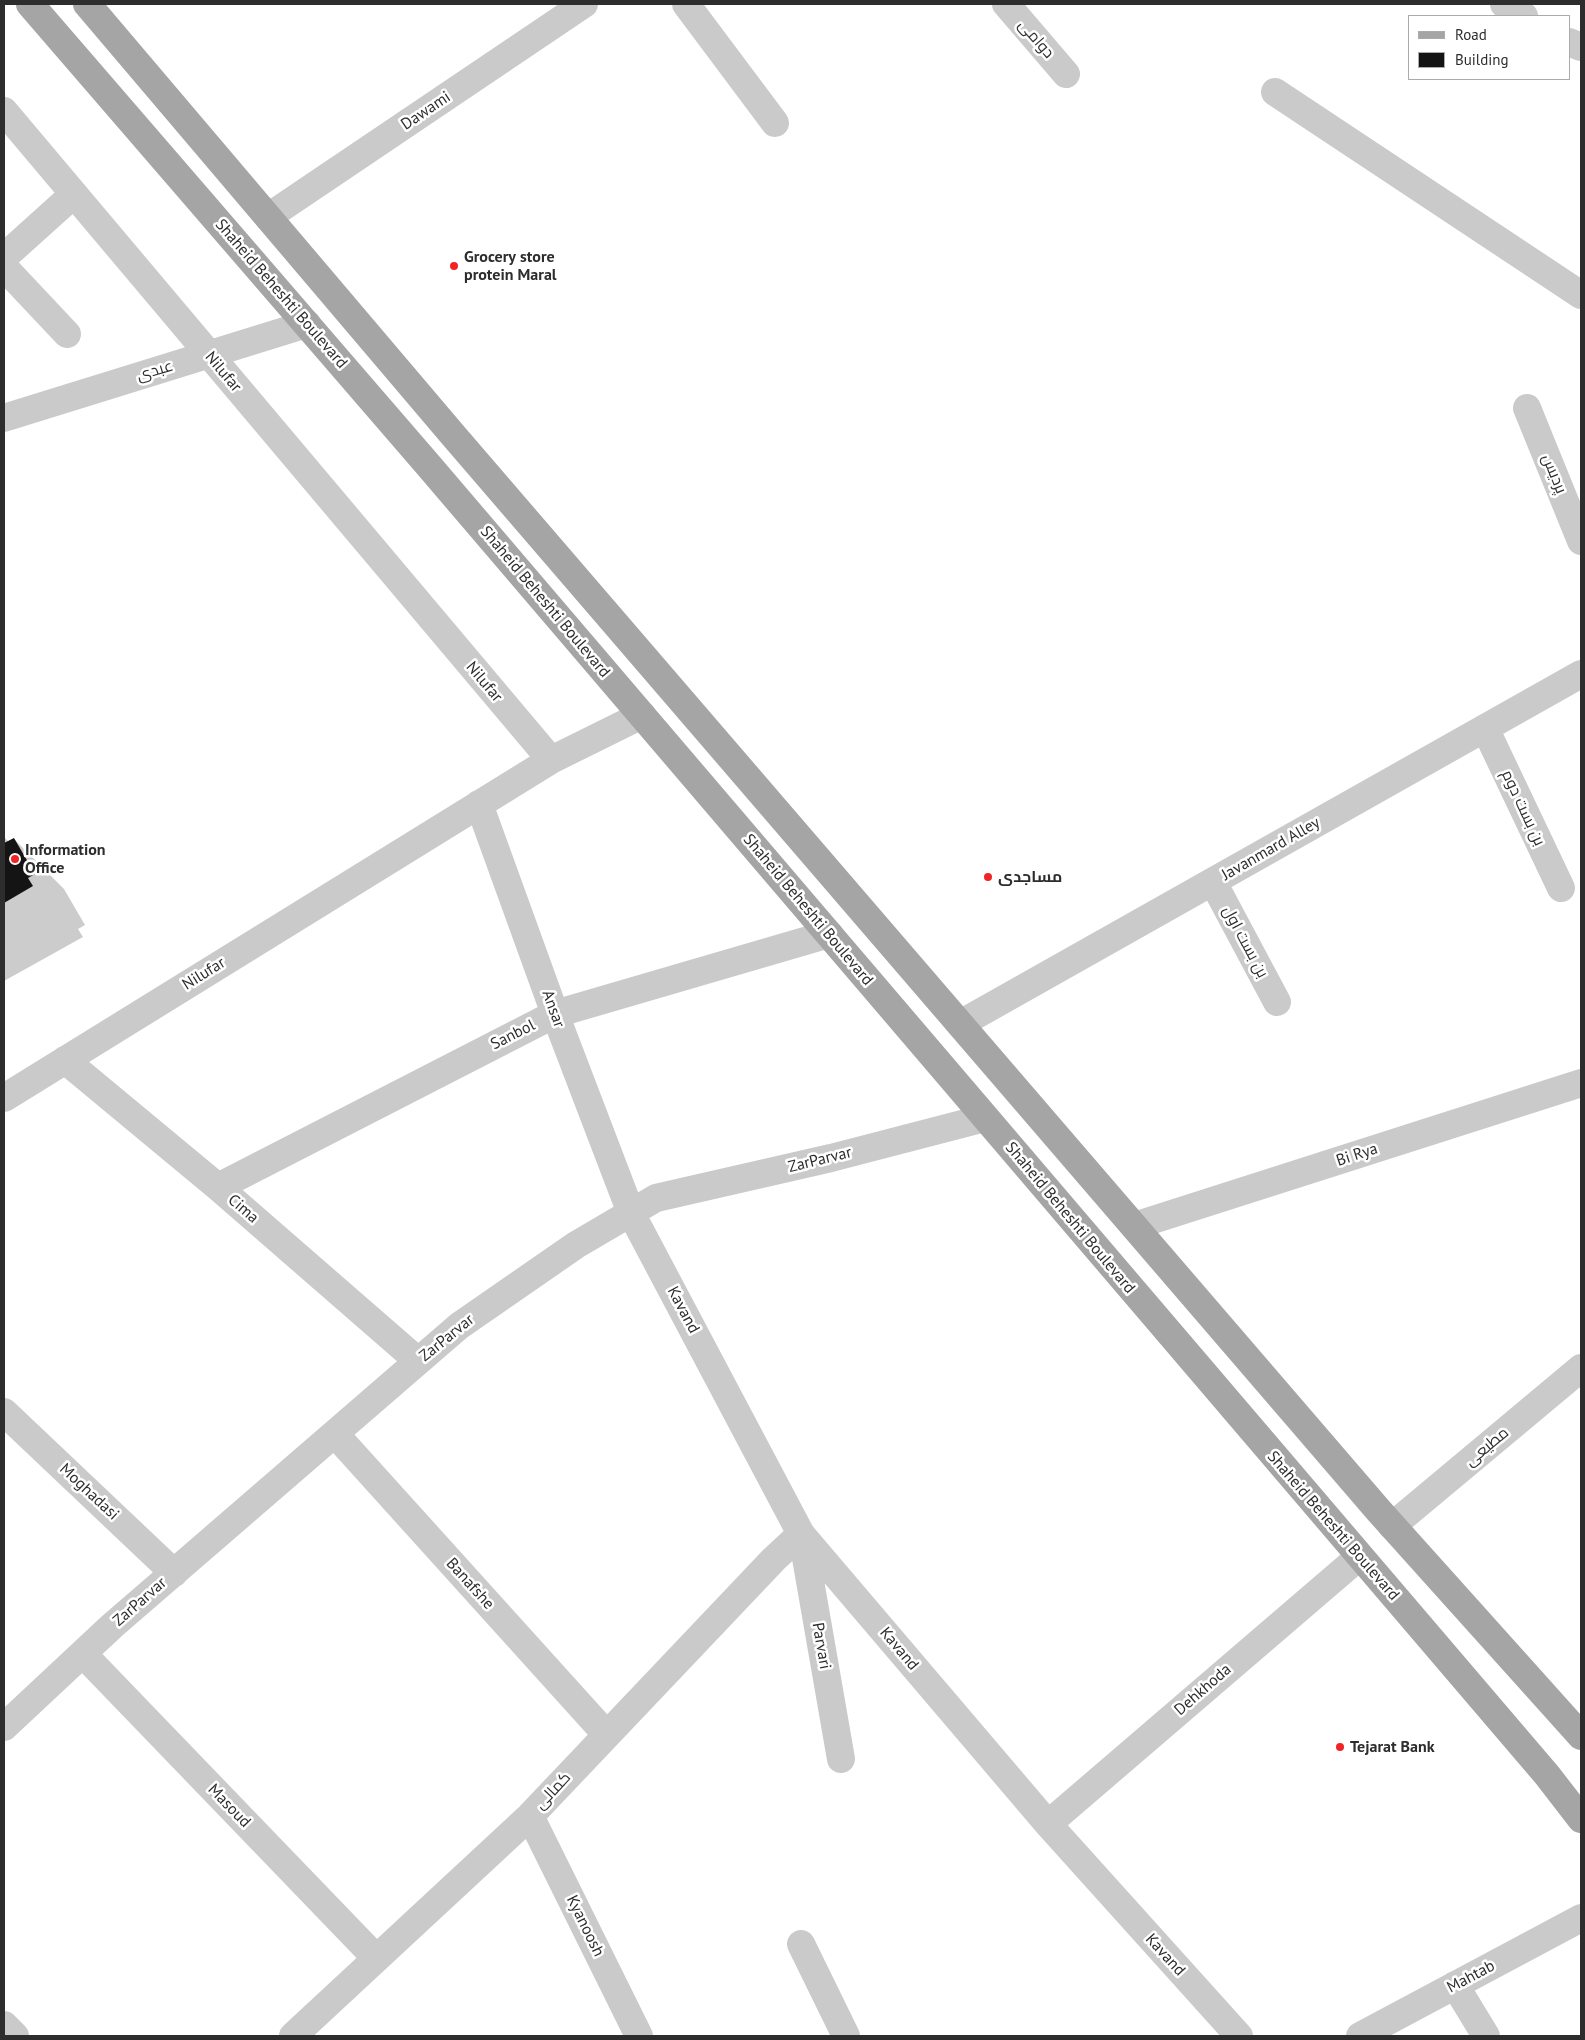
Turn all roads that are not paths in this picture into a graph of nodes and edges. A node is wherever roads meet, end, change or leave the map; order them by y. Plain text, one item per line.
1 (30, 4) edge
2 (87, 4) edge
3 (686, 4) edge
4 (1006, 4) edge
5 (1504, 4) edge
6 (577, 6) edge
7 (1522, 15) edge
8 (1066, 74) dead end
9 (1275, 92) dead end
10 (4, 111) edge
11 (774, 123) dead end
12 (74, 194) junction
13 (268, 218) junction
14 (4, 258) edge
15 (4, 267) edge
16 (1581, 295) edge
17 (307, 324) junction
18 (67, 334) dead end
19 (208, 355) junction
20 (1527, 408) dead end
21 (4, 418) edge
22 (1581, 541) edge
23 (1581, 674) edge
24 (642, 715) junction
25 (1485, 728) junction
26 (551, 760) junction
27 (479, 804) junction
28 (1213, 882) junction
29 (1561, 888) dead end
30 (829, 934) junction
31 (1278, 1002) dead end
32 (555, 1014) junction
33 (960, 1024) junction
34 (65, 1060) junction
35 (1581, 1083) edge
36 (4, 1098) edge
37 (985, 1118) junction
38 (218, 1187) junction
39 (631, 1212) junction
40 (1134, 1226) junction
41 (418, 1361) junction
42 (1581, 1368) edge
43 (4, 1412) edge
44 (335, 1434) junction
45 (1392, 1526) junction
46 (801, 1534) junction
47 (1359, 1557) junction
48 (174, 1573) junction
49 (83, 1654) junction
50 (4, 1727) edge
51 (606, 1734) junction
52 (1581, 1736) edge
53 (841, 1759) dead end
54 (530, 1816) junction
55 (1581, 1819) edge
56 (1048, 1824) junction
57 (1581, 1918) edge
58 (801, 1944) dead end
59 (376, 1958) junction
60 (1455, 1985) junction
61 (4, 2025) edge
62 (15, 2036) edge
63 (293, 2036) edge
64 (639, 2036) edge
65 (846, 2036) edge
66 (1239, 2036) edge
67 (1360, 2036) edge
68 (1486, 2036) edge

1 - 17 main road, Shaheid Beheshti Boulevard
2 - 13 main road
3 - 11 street
4 - 8 street, دوامی
5 - 7 street
6 - 13 street, Dawami
9 - 16 street
10 - 12 street, Nilufar
12 - 14 street
12 - 19 street, Nilufar
13 - 33 main road
15 - 18 street
17 - 19 street, عبدی
17 - 24 main road, Shaheid Beheshti Boulevard
19 - 21 street, عبدی
19 - 26 street, Nilufar
20 - 22 street, پردیس
23 - 25 street, Javanmard Alley
24 - 26 street
24 - 30 main road, Shaheid Beheshti Boulevard
25 - 28 street, Javanmard Alley
25 - 29 street, بن بست دوم
26 - 27 street, Nilufar
27 - 32 street, Ansar
27 - 34 street, Nilufar
28 - 31 street, بن بست اول
28 - 33 street, Javanmard Alley
30 - 32 street, Sanbol
30 - 37 main road, Shaheid Beheshti Boulevard
32 - 38 street, Sanbol
32 - 39 street, Ansar
33 - 40 main road
34 - 36 street, Nilufar
34 - 38 street, Cima
35 - 40 street, Bi Rya
37 - 39 street, ZarParvar
37 - 47 main road, Shaheid Beheshti Boulevard
38 - 41 street, Cima
39 - 41 street, ZarParvar
39 - 46 street, Kavand
40 - 45 main road
41 - 44 street, ZarParvar
42 - 45 street, مطیعی
43 - 48 street, Moghadasi
44 - 48 street, ZarParvar
44 - 51 street, Banafshe
45 - 52 main road
46 - 51 street, کمالی
46 - 53 street, Parvari
46 - 56 street, Kavand
47 - 55 main road, Shaheid Beheshti Boulevard
47 - 56 street, Dehkhoda
48 - 49 street, ZarParvar
49 - 50 street, ZarParvar
49 - 59 street, Masoud
51 - 54 street, کمالی
54 - 59 street, کمالی
54 - 64 street, Kyanoosh
56 - 66 street, Kavand
57 - 60 street, Mahtab
58 - 65 street
59 - 63 street, کمالی
60 - 67 street, Mahtab
60 - 68 street
61 - 62 street

